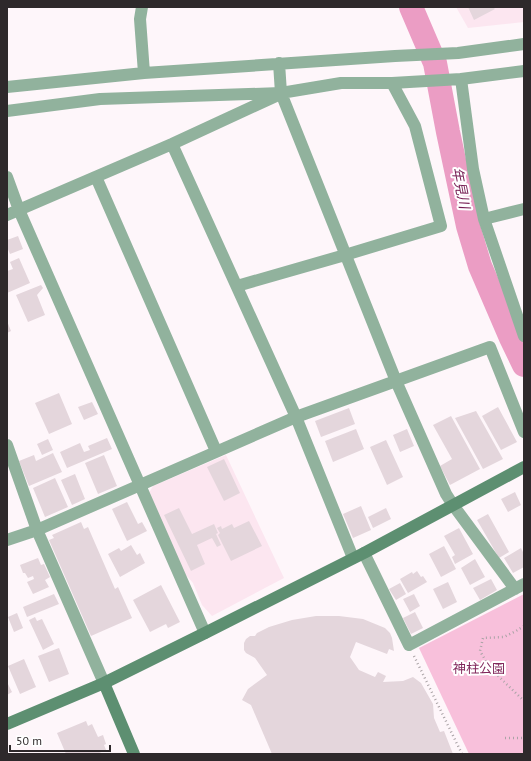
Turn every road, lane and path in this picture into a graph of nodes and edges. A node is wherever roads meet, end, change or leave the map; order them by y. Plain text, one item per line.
1 (142, 7) edge
2 (524, 44) edge
3 (279, 63) junction
4 (524, 71) edge
5 (144, 73) junction
6 (461, 79) junction
7 (395, 83) junction
8 (7, 87) edge
9 (281, 94) junction
10 (7, 111) edge
11 (172, 144) junction
12 (7, 177) edge
13 (96, 177) junction
14 (524, 209) edge
15 (19, 210) junction
16 (7, 215) edge
17 (484, 219) junction
18 (345, 256) junction
19 (237, 286) junction
20 (524, 334) edge
21 (396, 381) junction
22 (296, 417) junction
23 (524, 432) edge
24 (7, 445) edge
25 (216, 452) junction
26 (524, 467) edge
27 (140, 485) junction
28 (453, 505) junction
29 (37, 530) junction
30 (7, 540) edge
31 (358, 555) junction
32 (519, 587) edge
33 (524, 626) edge
34 (205, 633) junction
35 (409, 645) junction
36 (104, 683) junction
37 (524, 701) edge
38 (7, 724) edge
39 (505, 738) dead end
40 (524, 738) edge
41 (134, 754) edge
42 (462, 754) edge

1 - 5 street
2 - 3 street
3 - 5 street
3 - 9 street
4 - 6 street
5 - 8 street
6 - 7 street
6 - 17 street
7 - 9 street
7 - 18 street
9 - 10 street
9 - 11 street
9 - 18 street
11 - 13 street
11 - 19 street
12 - 15 street
13 - 15 street
13 - 25 street
14 - 17 street
15 - 16 street
15 - 27 street
17 - 20 street
18 - 19 street
18 - 21 street
19 - 22 street
21 - 22 street
21 - 23 street
21 - 28 street
22 - 25 street
22 - 31 street
24 - 29 street
25 - 27 street
26 - 28 street
27 - 29 street
27 - 34 street
28 - 31 street
28 - 32 street
29 - 30 street
29 - 36 street
31 - 34 street
31 - 35 street
32 - 35 street
33 - 37 path
34 - 36 street
35 - 42 path
36 - 38 street
36 - 41 street
39 - 40 path

